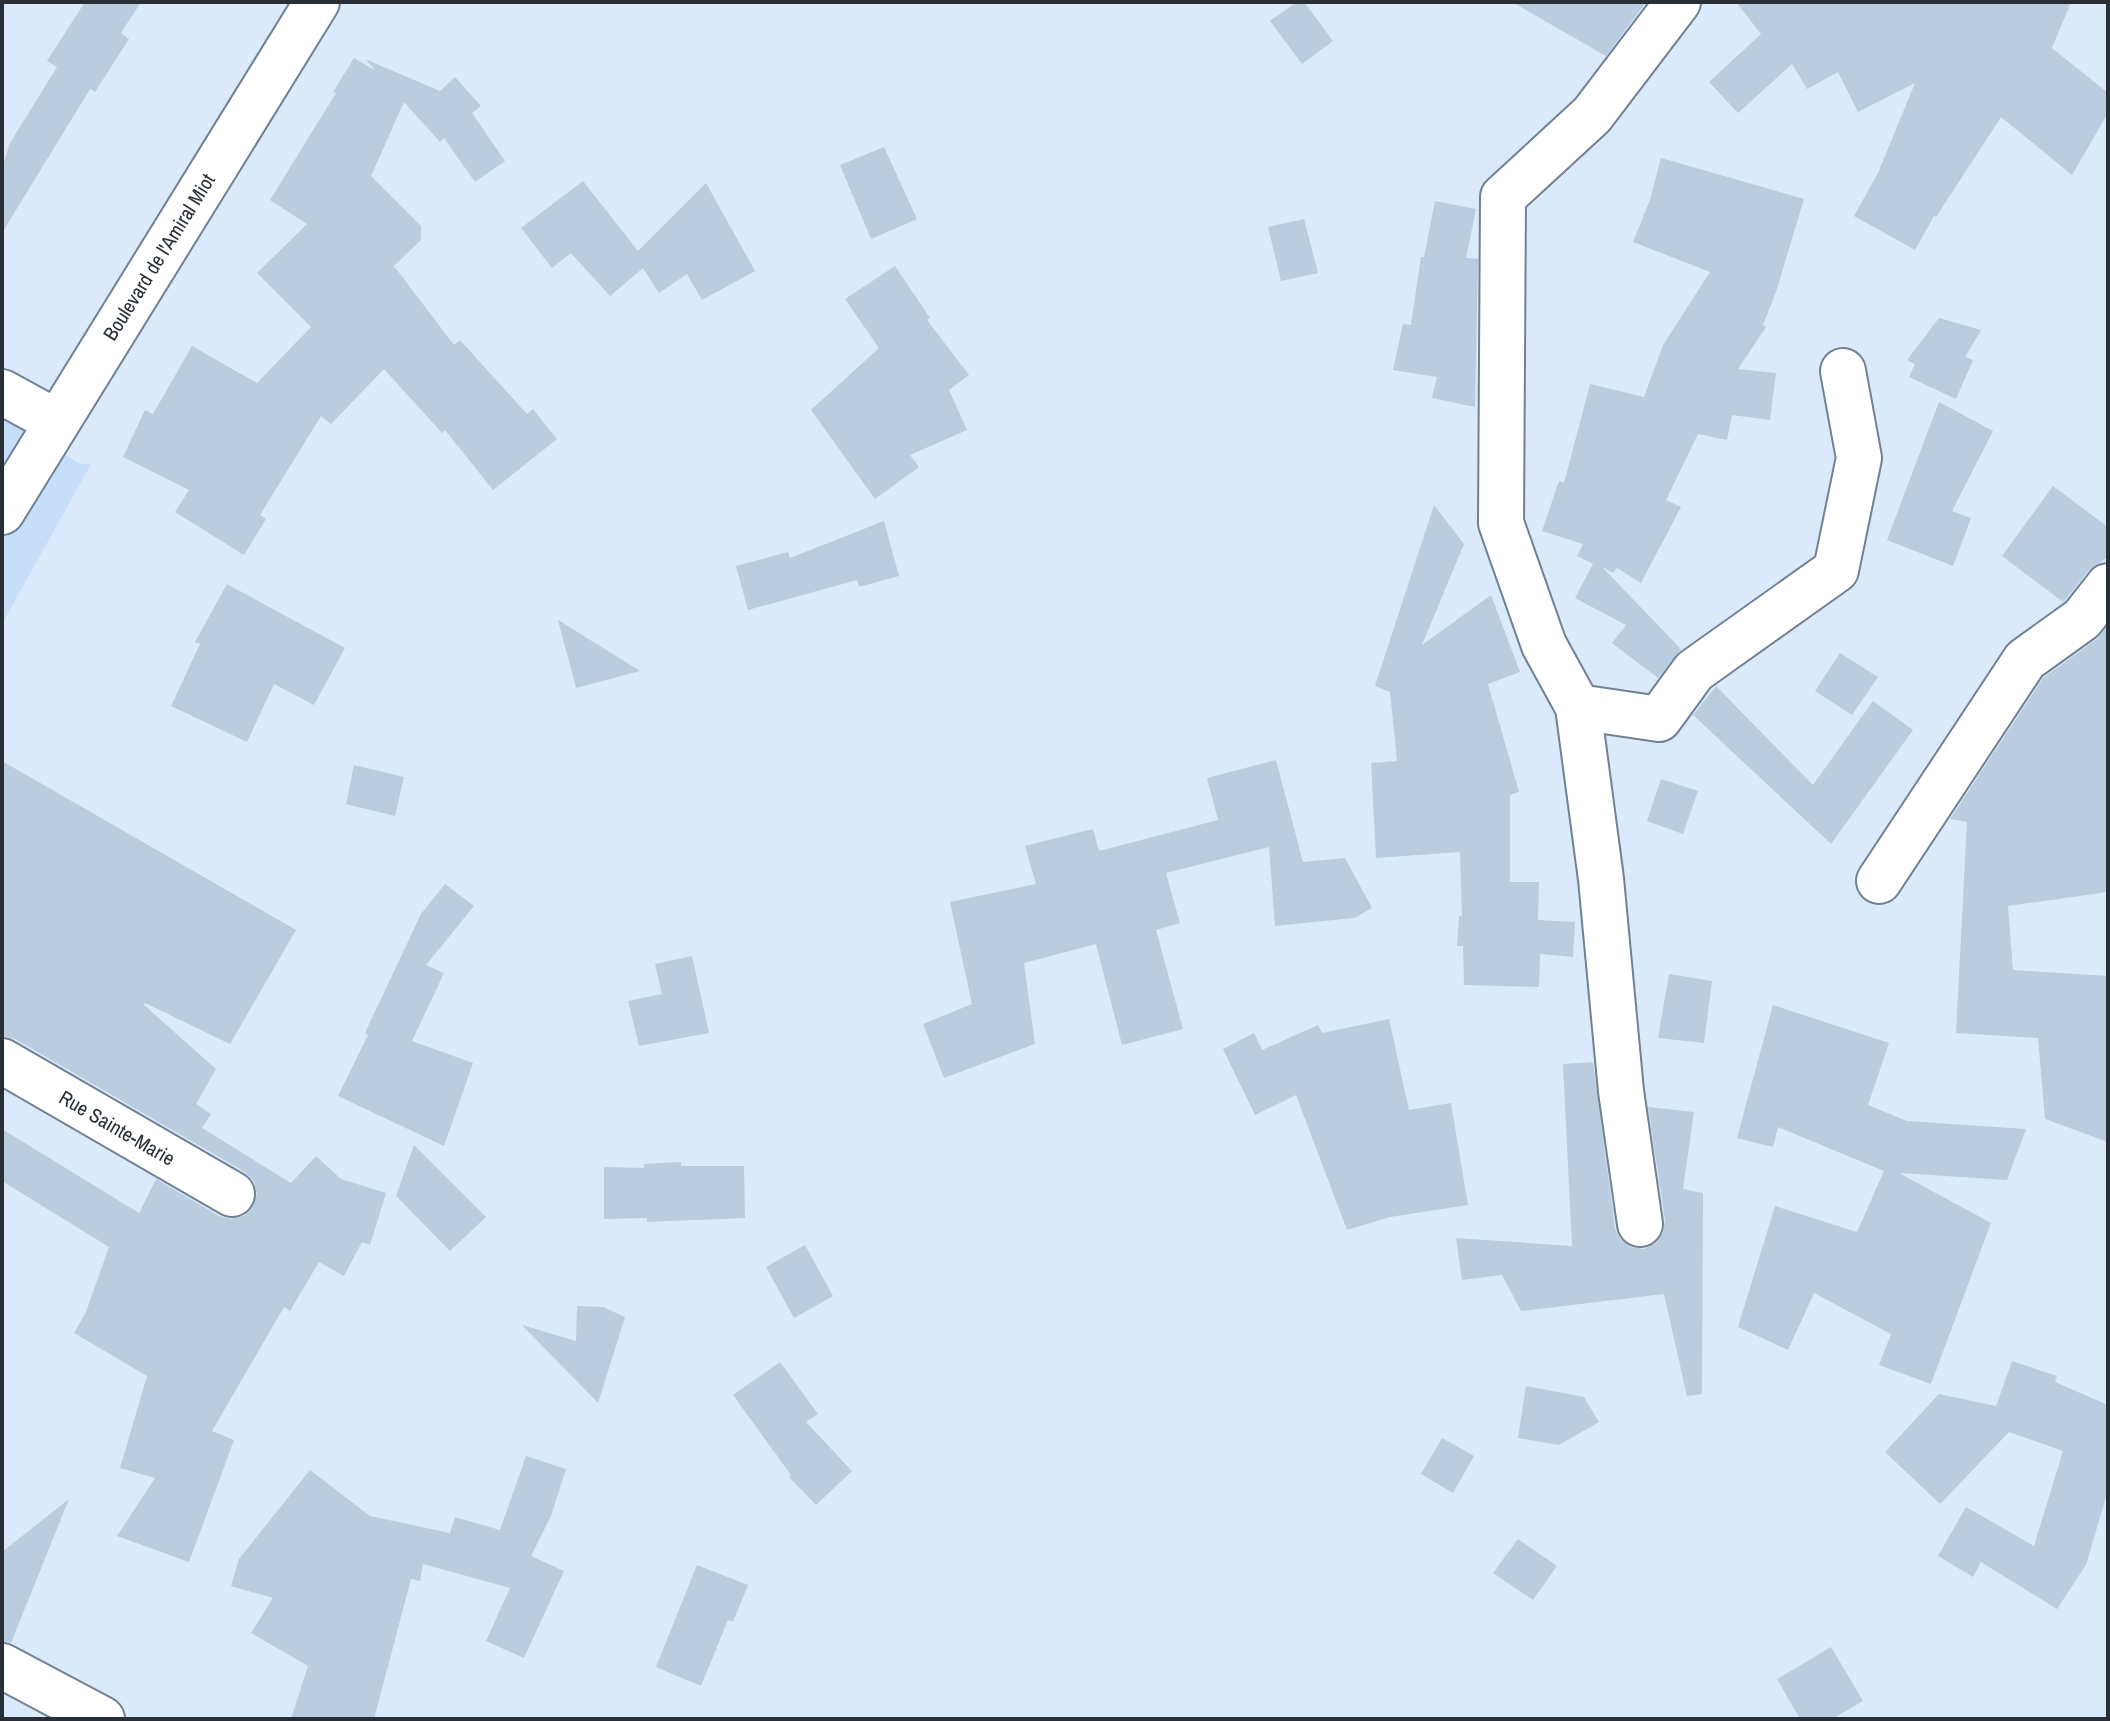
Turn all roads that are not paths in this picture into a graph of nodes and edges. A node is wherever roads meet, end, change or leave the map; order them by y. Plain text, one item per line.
1 (317, 2) edge
2 (1678, 2) edge
3 (1843, 371) dead end
4 (2, 392) edge
5 (57, 422) junction
6 (2, 512) edge
7 (2108, 586) edge
8 (1578, 707) junction
9 (1879, 881) dead end
10 (2, 1061) edge
11 (232, 1194) dead end
12 (1640, 1224) dead end
13 (2, 1666) edge
14 (102, 1719) edge

1 - 5 street, Boulevard de l'Amiral Miot
2 - 8 street
3 - 8 street
4 - 5 street
5 - 6 street, Boulevard de l'Amiral Miot
7 - 9 street
8 - 12 street
10 - 11 street, Rue Sainte-Marie
13 - 14 street

